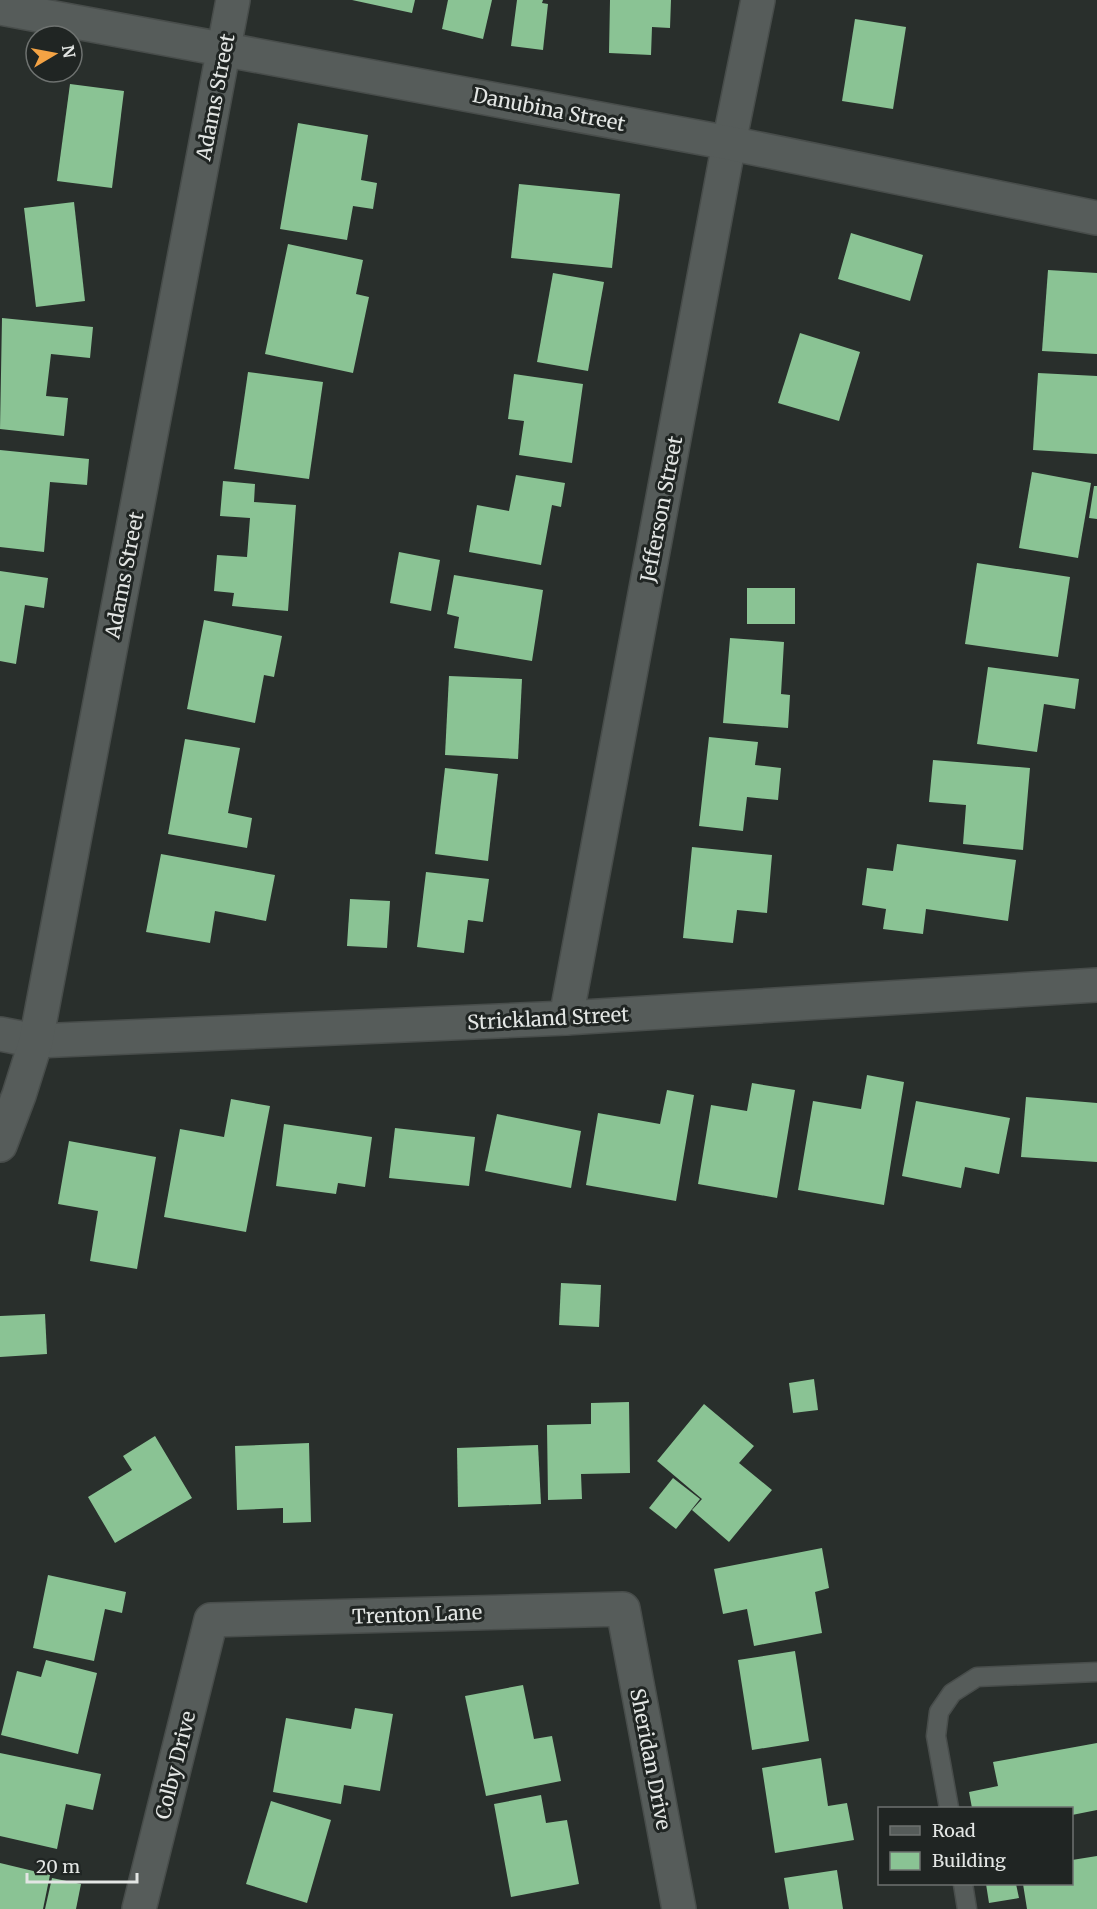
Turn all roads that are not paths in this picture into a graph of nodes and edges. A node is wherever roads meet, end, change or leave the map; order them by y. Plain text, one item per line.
1 (233, 0) edge
2 (758, 0) edge
3 (0, 8) edge
4 (224, 48) junction
5 (729, 143) junction
6 (1097, 218) edge
7 (1097, 984) edge
8 (566, 1018) junction
9 (0, 1034) edge
10 (36, 1041) junction
11 (0, 1145) edge
12 (623, 1609) joint
13 (211, 1620) joint
14 (1097, 1672) edge
15 (949, 1807) edge
16 (963, 1885) edge
17 (139, 1909) edge
18 (679, 1909) edge
19 (968, 1909) edge

1 - 4 street, Adams Street
2 - 5 street, Jefferson Street
3 - 4 street, Danubina Street
4 - 5 street, Danubina Street
4 - 10 street, Adams Street
5 - 6 street, Danubina Street
5 - 8 street, Jefferson Street
7 - 8 street, Strickland Street
8 - 10 street, Strickland Street
9 - 10 street, Strickland Street
10 - 11 street, Adams Street
12 - 13 street, Trenton Lane
12 - 18 street, Sheridan Drive
13 - 17 street, Colby Drive
14 - 15 lane
16 - 19 lane

